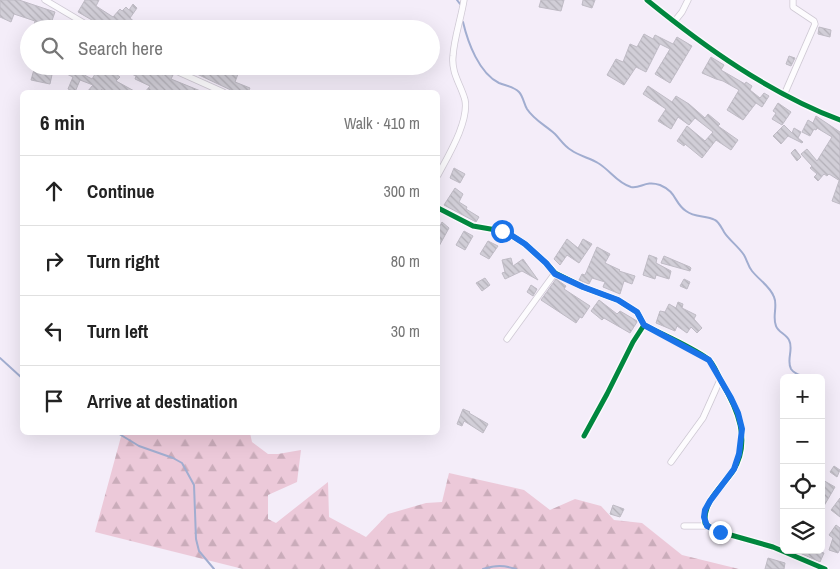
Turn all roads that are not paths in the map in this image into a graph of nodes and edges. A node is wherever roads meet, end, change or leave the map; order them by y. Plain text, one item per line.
1 (45, 0) edge
2 (464, 0) edge
3 (647, 0) edge
4 (688, 0) edge
5 (793, 0) edge
6 (79, 20) edge
7 (674, 22) junction
8 (184, 75) edge
9 (218, 90) edge
10 (784, 95) junction
11 (840, 120) edge
12 (440, 171) edge
13 (440, 209) edge
14 (555, 274) junction
15 (644, 325) junction
16 (507, 339) dead end
17 (720, 380) junction
18 (584, 436) dead end
19 (670, 462) dead end
20 (684, 526) dead end
21 (707, 526) junction
22 (825, 569) edge

1 - 6 street
2 - 12 street
3 - 7 street
4 - 7 street
5 - 10 street
7 - 10 street
8 - 9 street
10 - 11 street
13 - 14 street
14 - 15 street
14 - 16 street
15 - 17 street
15 - 18 street
17 - 19 street
17 - 21 street
20 - 21 street
21 - 22 street

